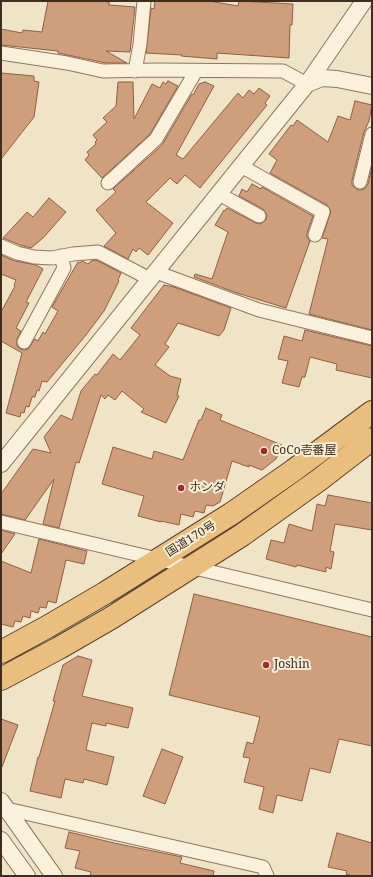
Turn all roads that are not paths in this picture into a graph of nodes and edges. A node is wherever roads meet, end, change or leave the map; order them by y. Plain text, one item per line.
1 (144, 1) edge
2 (364, 1) edge
3 (1, 53) edge
4 (135, 71) junction
5 (196, 71) junction
6 (307, 84) junction
7 (372, 86) edge
8 (372, 134) edge
9 (241, 166) junction
10 (360, 182) dead end
11 (108, 183) dead end
12 (219, 194) junction
13 (259, 216) dead end
14 (315, 236) dead end
15 (1, 246) edge
16 (61, 256) junction
17 (153, 275) junction
18 (372, 338) edge
19 (24, 342) dead end
20 (372, 412) edge
21 (372, 439) edge
22 (1, 464) edge
23 (1, 522) edge
24 (159, 559) junction
25 (191, 567) junction
26 (372, 610) edge
27 (1, 652) edge
28 (1, 678) edge
29 (4, 805) edge
30 (1, 840) edge
31 (27, 876) edge
32 (54, 876) edge
33 (267, 876) edge

1 - 4 street
2 - 6 street
3 - 4 street
4 - 5 street
5 - 6 street
5 - 11 street
6 - 7 street
6 - 9 street
8 - 10 street
9 - 12 street
9 - 14 street
12 - 13 street
12 - 17 street
15 - 16 street
16 - 17 street
16 - 19 street
17 - 18 street
17 - 22 street
20 - 24 highway, 国道170号
21 - 25 highway, 国道170号
23 - 24 street
24 - 25 street
24 - 27 highway, 国道170号
25 - 26 street
25 - 28 highway, 国道170号
29 - 32 street
29 - 33 street
30 - 31 street

